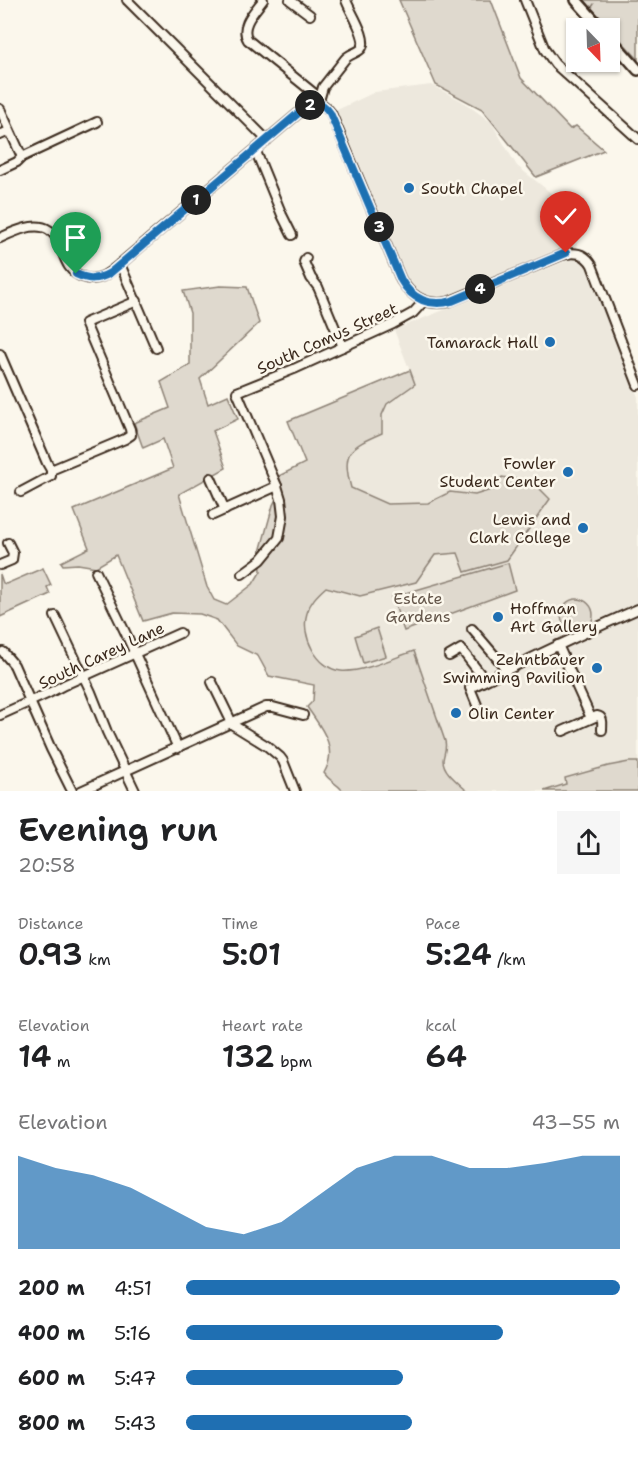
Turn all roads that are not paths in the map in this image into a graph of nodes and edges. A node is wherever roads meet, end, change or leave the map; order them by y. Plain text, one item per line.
1 (263, 0) edge
2 (290, 0) edge
3 (346, 0) edge
4 (525, 0) edge
5 (576, 0) edge
6 (130, 1) edge
7 (310, 15) dead end
8 (592, 18) edge
9 (620, 49) edge
10 (638, 69) edge
11 (318, 103) junction
12 (0, 109) edge
13 (97, 122) dead end
14 (9, 131) junction
15 (0, 135) edge
16 (638, 139) edge
17 (267, 140) junction
18 (255, 151) junction
19 (22, 157) junction
20 (0, 170) edge
21 (292, 235) dead end
22 (0, 238) edge
23 (306, 258) dead end
24 (120, 264) junction
25 (137, 301) junction
26 (424, 302) junction
27 (343, 347) junction
28 (156, 348) dead end
29 (0, 354) edge
30 (638, 385) edge
31 (51, 470) junction
32 (211, 478) dead end
33 (277, 486) junction
34 (21, 492) dead end
35 (225, 510) junction
36 (213, 515) dead end
37 (8, 543) dead end
38 (0, 565) edge
39 (96, 572) dead end
40 (242, 574) dead end
41 (638, 609) edge
42 (55, 616) dead end
43 (472, 629) dead end
44 (180, 633) dead end
45 (558, 645) junction
46 (3, 652) dead end
47 (135, 654) junction
48 (450, 656) dead end
49 (506, 671) junction
50 (84, 676) junction
51 (485, 680) junction
52 (212, 682) dead end
53 (30, 702) junction
54 (477, 705) dead end
55 (0, 715) edge
56 (303, 715) dead end
57 (591, 718) junction
58 (232, 723) junction
59 (563, 730) dead end
60 (602, 730) dead end
61 (178, 747) junction
62 (126, 771) junction
63 (72, 791) edge
64 (81, 791) edge
65 (135, 791) edge
66 (295, 791) edge

1 - 11 street
2 - 7 street
3 - 11 street
4 - 16 street
5 - 8 main road
6 - 17 street
9 - 10 main road
11 - 17 street
11 - 26 street
12 - 14 street
13 - 19 street
14 - 15 street
14 - 19 street
17 - 18 street
18 - 21 street
18 - 24 street
19 - 20 street
22 - 24 street
23 - 27 street
24 - 25 street
25 - 28 street
25 - 31 street
26 - 27 street, South Comus Street
26 - 30 street
27 - 33 street, South Comus Street
29 - 31 street
31 - 34 street
32 - 35 street
33 - 35 street
33 - 40 street
35 - 36 street
37 - 38 street
39 - 47 street
41 - 45 street
42 - 50 street
43 - 49 street
44 - 47 street, South Carey Lane
45 - 49 street
45 - 57 street
46 - 53 street
47 - 50 street, South Carey Lane
47 - 61 street
48 - 51 street
49 - 51 street
50 - 53 street, South Carey Lane
50 - 62 street
51 - 54 street
52 - 58 street
53 - 55 street, South Carey Lane
53 - 63 street
56 - 58 street
57 - 59 street
57 - 60 street
58 - 61 street
58 - 66 street
61 - 62 street
62 - 64 street
62 - 65 street

